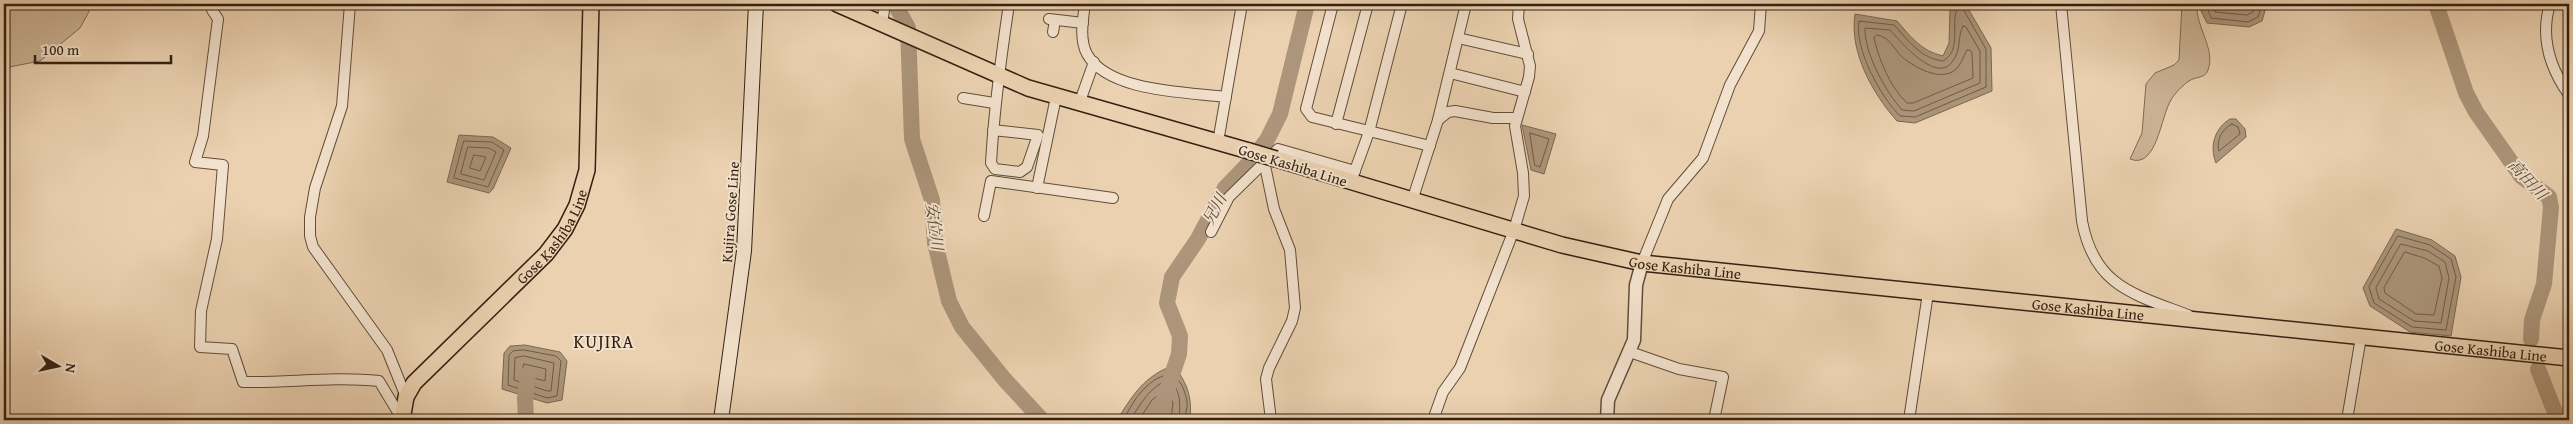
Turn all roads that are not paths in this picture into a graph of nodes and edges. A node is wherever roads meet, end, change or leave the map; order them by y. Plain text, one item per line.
1 (213, 4) edge
2 (350, 4) edge
3 (591, 4) edge
4 (756, 4) edge
5 (837, 4) edge
6 (885, 4) edge
7 (1009, 4) edge
8 (1085, 4) edge
9 (1242, 4) edge
10 (1333, 4) edge
11 (1368, 4) edge
12 (1402, 4) edge
13 (1466, 4) edge
14 (1519, 4) edge
15 (1761, 4) edge
16 (2061, 4) edge
17 (2550, 4) edge
18 (1083, 23) junction
19 (882, 24) junction
20 (1053, 32) dead end
21 (1458, 38) junction
22 (1528, 54) junction
23 (1094, 62) junction
24 (1450, 73) junction
25 (998, 76) junction
26 (1525, 92) junction
27 (2569, 95) edge
28 (1056, 97) junction
29 (963, 98) dead end
30 (1226, 98) junction
31 (994, 102) junction
32 (1079, 104) junction
33 (1516, 118) junction
34 (1438, 120) junction
35 (1336, 124) junction
36 (992, 130) junction
37 (1369, 132) junction
38 (1218, 142) junction
39 (1430, 146) junction
40 (1270, 160) junction
41 (1353, 177) junction
42 (1037, 188) junction
43 (1113, 198) dead end
44 (1412, 201) junction
45 (984, 216) dead end
46 (1514, 230) junction
47 (1211, 232) dead end
48 (1642, 263) junction
49 (1928, 294) junction
50 (2203, 320) junction
51 (2360, 337) junction
52 (1630, 352) junction
53 (2569, 358) edge
54 (406, 397) junction
55 (402, 420) edge
56 (721, 420) edge
57 (1271, 420) edge
58 (1433, 420) edge
59 (1607, 420) edge
60 (1714, 420) edge
61 (1909, 420) edge
62 (2347, 420) edge

1 - 55 street
2 - 54 street
3 - 54 main road, Gose Kashiba Line
4 - 56 main road, Kujira Gose Line
5 - 19 main road, Gose Kashiba Line
6 - 19 street
7 - 25 street
8 - 18 street
9 - 30 street
10 - 35 street
11 - 35 street
12 - 37 street
13 - 21 street
14 - 22 street
15 - 48 street
16 - 50 street
17 - 27 street
18 - 20 street
18 - 23 street
19 - 25 main road, Gose Kashiba Line
21 - 22 street
21 - 24 street
22 - 26 street
23 - 30 street
23 - 32 street
24 - 26 street
24 - 34 street
25 - 28 main road, Gose Kashiba Line
25 - 31 street
26 - 33 street
28 - 32 main road, Gose Kashiba Line
28 - 42 street
29 - 31 street
30 - 38 street
31 - 36 street
32 - 38 main road, Gose Kashiba Line
33 - 34 street
33 - 46 street
34 - 39 street
35 - 37 street
36 - 36 street
37 - 39 street
37 - 41 street
38 - 40 main road, Gose Kashiba Line, bridge
39 - 44 street
40 - 41 main road, Gose Kashiba Line
40 - 47 street
40 - 57 street
41 - 44 main road, Gose Kashiba Line
42 - 43 street
42 - 45 street
44 - 46 main road, Gose Kashiba Line
46 - 48 main road, Gose Kashiba Line
46 - 58 street
48 - 49 main road, Gose Kashiba Line
48 - 52 street
49 - 50 main road, Gose Kashiba Line
49 - 61 street
50 - 51 main road, Gose Kashiba Line
51 - 53 main road, Gose Kashiba Line
51 - 62 street
52 - 59 street
52 - 60 street
54 - 55 main road, Gose Kashiba Line

